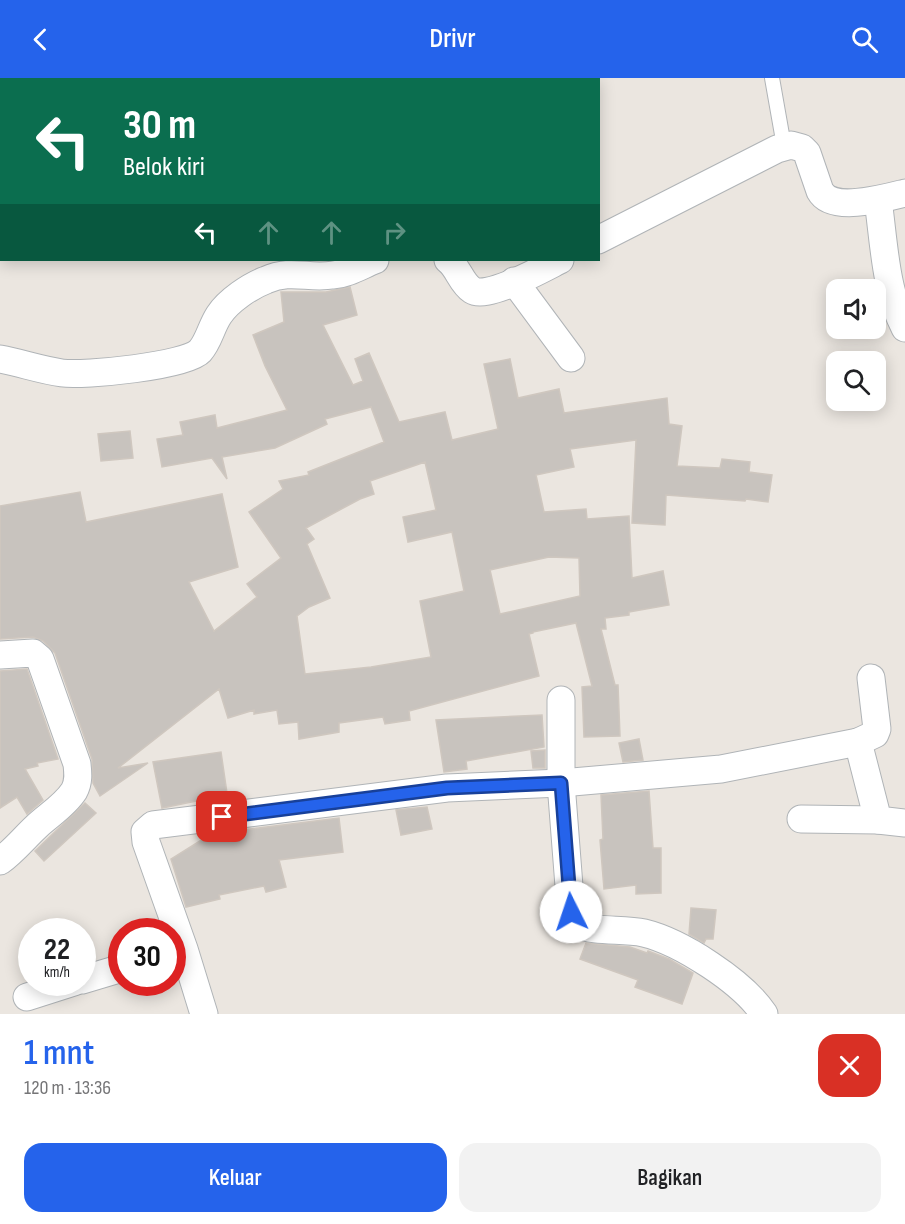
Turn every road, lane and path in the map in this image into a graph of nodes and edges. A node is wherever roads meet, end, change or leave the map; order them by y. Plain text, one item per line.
1 (772, 78) edge
2 (784, 146) junction
3 (905, 193) edge
4 (878, 200) junction
5 (600, 239) edge
6 (372, 261) edge
7 (449, 261) edge
8 (558, 261) edge
9 (514, 281) junction
10 (905, 328) edge
11 (571, 358) dead end
12 (0, 359) edge
13 (0, 655) edge
14 (871, 678) dead end
15 (561, 700) dead end
16 (858, 742) junction
17 (561, 783) junction
18 (801, 819) dead end
19 (878, 820) junction
20 (905, 823) edge
21 (0, 861) edge
22 (168, 918) edge
23 (186, 970) edge
24 (30, 996) edge
25 (27, 997) dead end
26 (204, 1014) edge
27 (764, 1014) edge

1 - 2 lane
2 - 4 street
2 - 5 street
3 - 4 street
4 - 10 street
6 - 12 street
7 - 9 street
8 - 9 street
9 - 11 street
13 - 21 street
14 - 16 street
15 - 17 street
16 - 17 street
16 - 19 street
17 - 22 street
17 - 27 street
18 - 19 street
19 - 20 street
23 - 26 street
24 - 25 street

